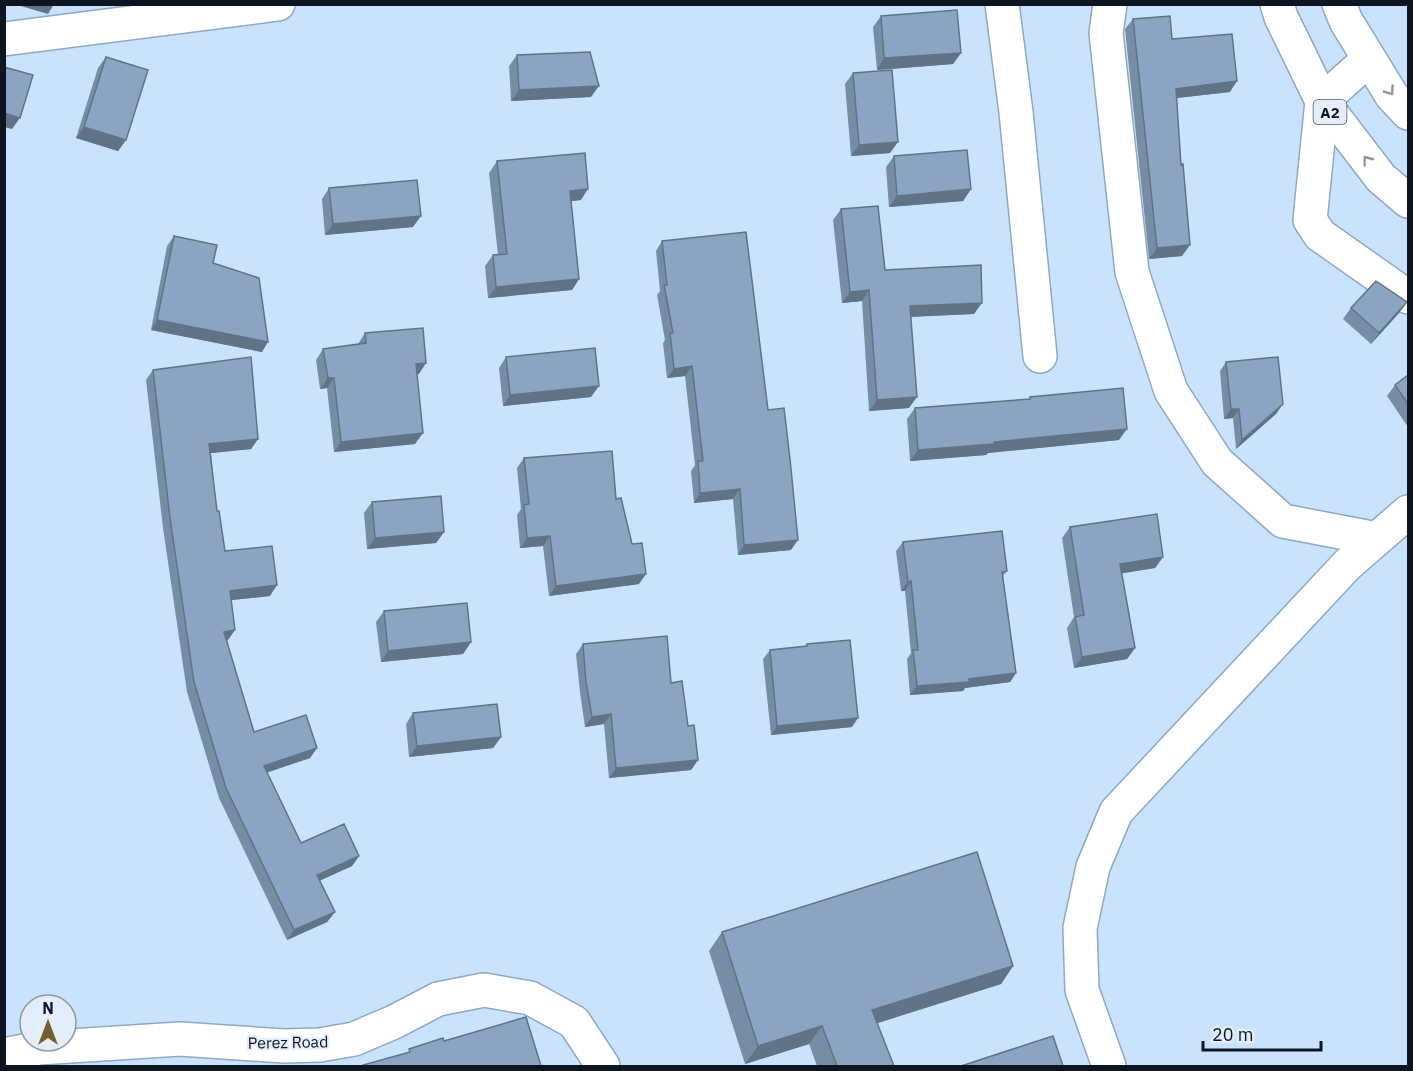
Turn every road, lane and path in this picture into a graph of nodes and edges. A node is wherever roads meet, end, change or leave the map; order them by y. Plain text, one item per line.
1 (278, 4) edge
2 (1002, 4) edge
3 (1110, 4) edge
4 (1276, 4) edge
5 (1339, 4) edge
6 (245, 6) edge
7 (4, 39) edge
8 (1369, 59) junction
9 (1322, 102) junction
10 (1408, 113) edge
11 (1408, 201) edge
12 (1408, 297) edge
13 (1040, 356) dead end
14 (1408, 512) edge
15 (1377, 539) junction
16 (4, 1055) edge
17 (603, 1066) edge
18 (1109, 1066) edge

1 - 6 street
2 - 13 street
3 - 15 street
4 - 9 street, A2
5 - 8 street
6 - 7 street
8 - 9 street
8 -> 10 street
11 -> 9 street, A2
9 - 12 street
14 - 15 street
15 - 18 street
16 - 17 street, Perez Road

